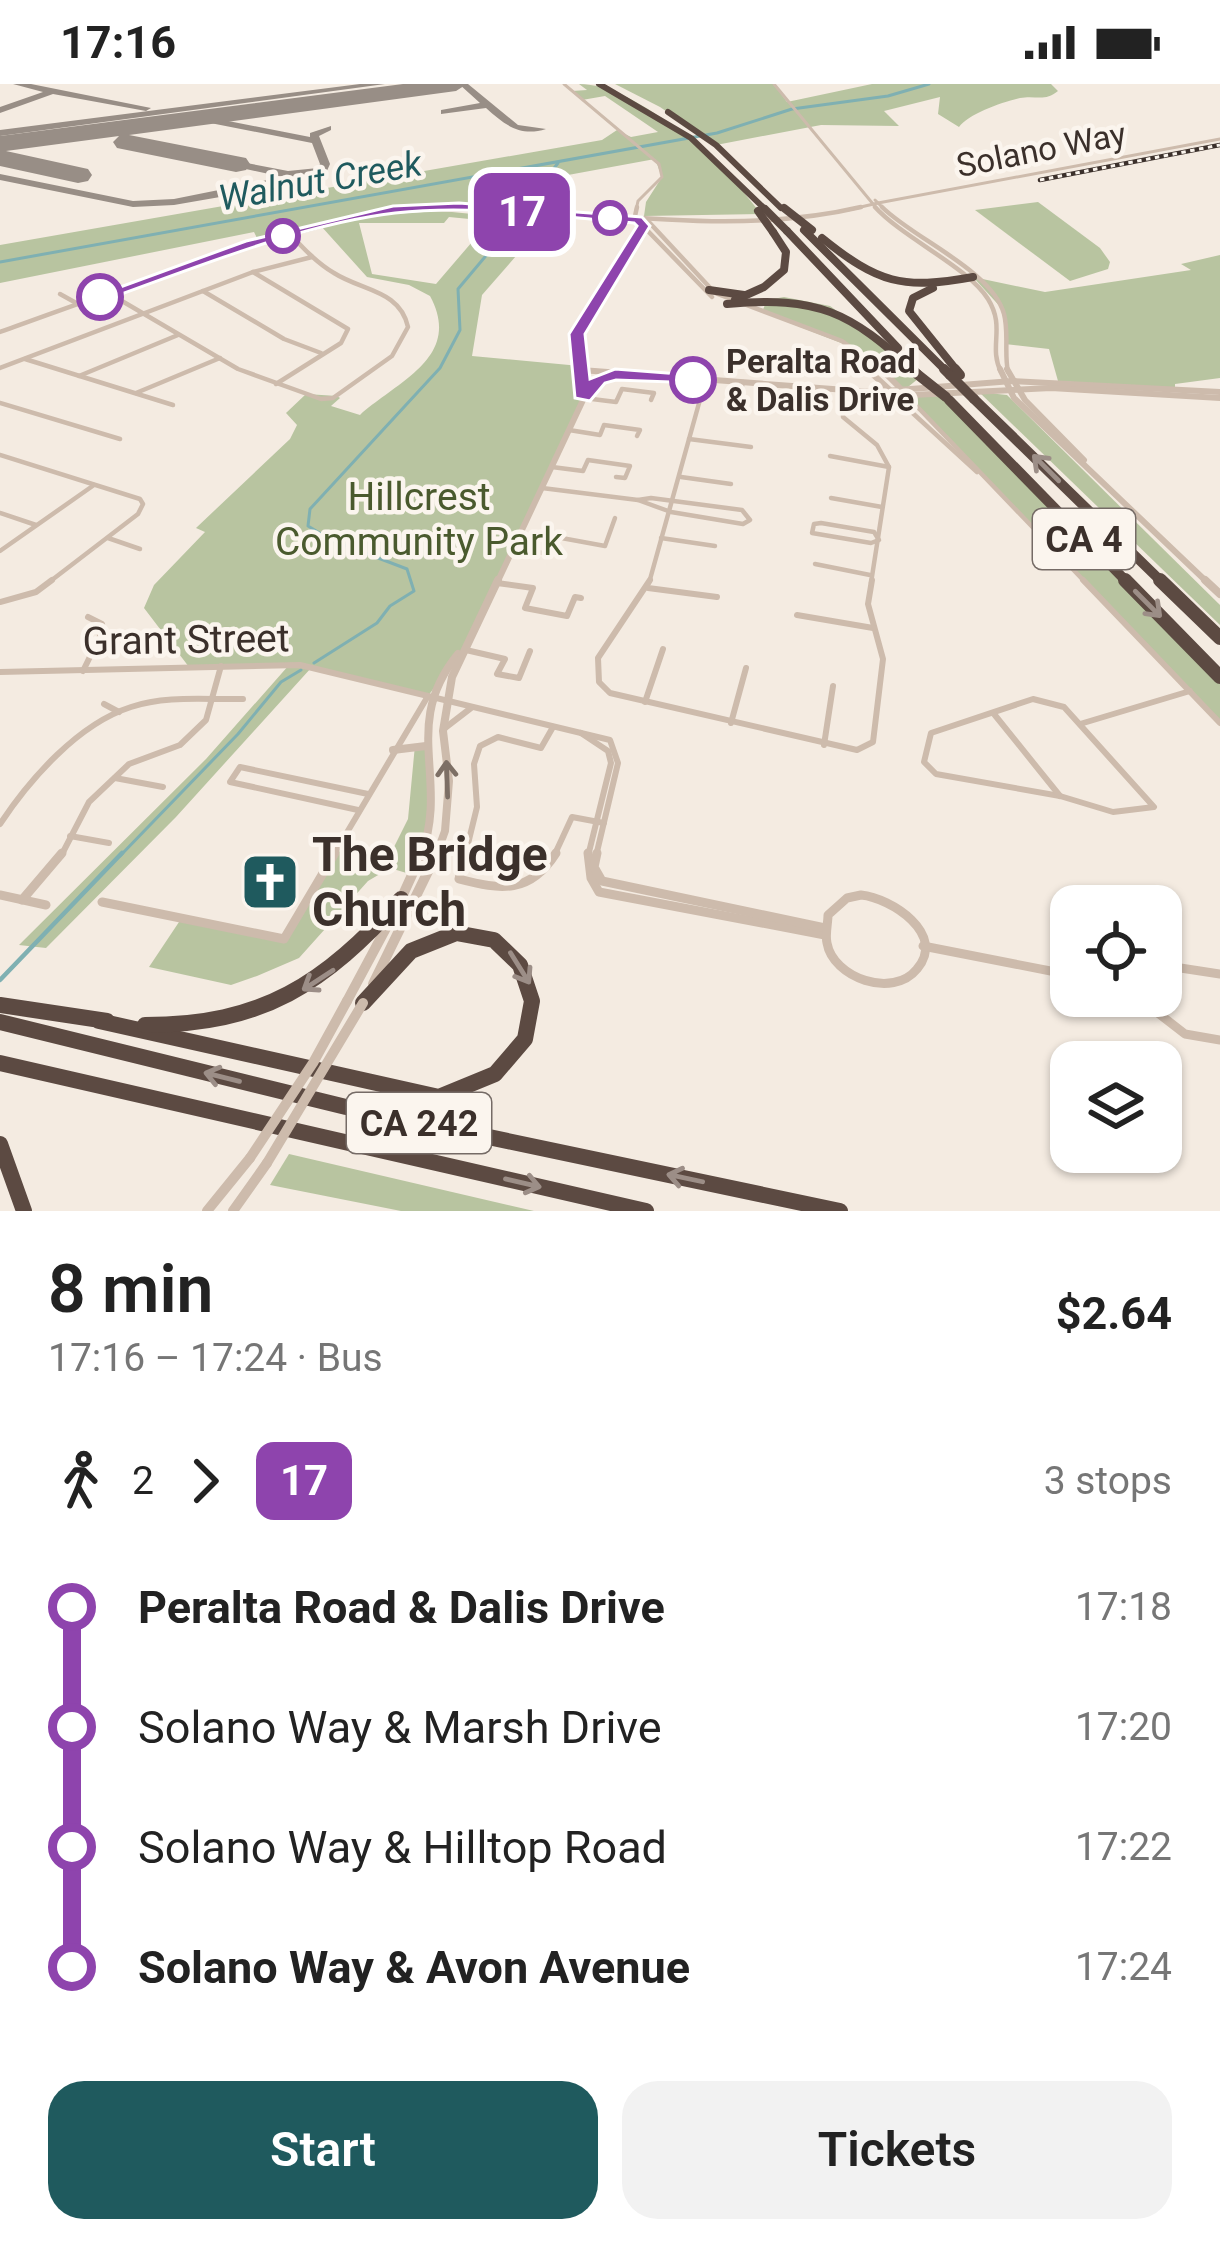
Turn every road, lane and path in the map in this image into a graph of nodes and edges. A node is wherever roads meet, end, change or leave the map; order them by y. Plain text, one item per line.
1 (564, 84) edge
2 (599, 84) edge
3 (615, 84) edge
4 (774, 84) edge
5 (649, 101) dead end
6 (660, 107) dead end
7 (1220, 139) edge
8 (874, 204) junction
9 (761, 209) junction
10 (822, 213) junction
11 (880, 214) junction
12 (641, 219) junction
13 (689, 221) junction
14 (808, 230) junction
15 (290, 234) junction
16 (657, 238) junction
17 (632, 245) junction
18 (312, 256) junction
19 (947, 264) junction
20 (253, 272) junction
21 (966, 279) junction
22 (941, 282) junction
23 (978, 288) joint
24 (710, 290) junction
25 (203, 291) junction
26 (110, 293) junction
27 (60, 294) dead end
28 (745, 296) junction
29 (766, 300) junction
30 (732, 303) junction
31 (78, 304) junction
32 (762, 312) junction
33 (142, 314) junction
34 (0, 322) edge
35 (8, 329) junction
36 (0, 332) edge
37 (182, 334) junction
38 (324, 354) junction
39 (22, 358) junction
40 (220, 358) junction
41 (0, 368) edge
42 (582, 373) junction
43 (615, 374) junction
44 (920, 374) junction
45 (955, 375) junction
46 (79, 376) junction
47 (705, 380) junction
48 (742, 383) junction
49 (276, 384) junction
50 (1009, 385) junction
51 (806, 388) junction
52 (842, 391) junction
53 (136, 394) junction
54 (893, 394) junction
55 (906, 394) junction
56 (1220, 395) edge
57 (584, 398) junction
58 (651, 400) dead end
59 (0, 403) edge
60 (173, 405) dead end
61 (737, 406) dead end
62 (802, 411) dead end
63 (569, 430) junction
64 (638, 436) dead end
65 (120, 439) dead end
66 (689, 439) junction
67 (751, 447) dead end
68 (0, 454) edge
69 (830, 456) dead end
70 (552, 467) junction
71 (889, 467) junction
72 (980, 474) junction
73 (616, 477) dead end
74 (681, 477) junction
75 (94, 484) junction
76 (731, 484) dead end
77 (542, 488) junction
78 (831, 498) dead end
79 (638, 500) junction
80 (674, 500) junction
81 (882, 507) junction
82 (671, 512) junction
83 (0, 514) edge
84 (615, 518) dead end
85 (36, 525) junction
86 (108, 538) junction
87 (661, 538) junction
88 (879, 540) junction
89 (715, 546) dead end
90 (514, 548) junction
91 (140, 549) dead end
92 (0, 551) edge
93 (815, 564) dead end
94 (872, 575) junction
95 (497, 583) junction
96 (648, 588) junction
97 (1220, 594) edge
98 (581, 598) dead end
99 (717, 598) dead end
100 (0, 602) edge
101 (797, 615) dead end
102 (88, 617) dead end
103 (873, 628) junction
104 (1220, 638) edge
105 (663, 649) dead end
106 (462, 650) junction
107 (530, 651) dead end
108 (221, 666) junction
109 (746, 668) dead end
110 (83, 670) junction
111 (0, 672) edge
112 (1220, 677) edge
113 (833, 686) dead end
114 (1190, 691) junction
115 (428, 696) junction
116 (243, 699) dead end
117 (210, 700) junction
118 (445, 701) junction
119 (645, 702) junction
120 (104, 704) dead end
121 (471, 708) junction
122 (119, 712) junction
123 (994, 714) junction
124 (731, 723) junction
125 (1220, 723) edge
126 (1080, 724) junction
127 (554, 725) junction
128 (442, 730) junction
129 (824, 745) junction
130 (426, 746) junction
131 (393, 749) junction
132 (115, 778) junction
133 (163, 787) dead end
134 (368, 794) junction
135 (1060, 796) junction
136 (359, 810) junction
137 (1, 821) edge
138 (600, 822) junction
139 (70, 836) junction
140 (109, 843) dead end
141 (0, 896) edge
142 (401, 899) junction
143 (22, 900) junction
144 (102, 902) dead end
145 (46, 905) dead end
146 (825, 932) junction
147 (923, 946) junction
148 (1182, 968) edge
149 (1050, 971) edge
150 (1220, 974) edge
151 (355, 1002) junction
152 (0, 1005) edge
153 (1163, 1017) edge
154 (99, 1021) junction
155 (0, 1022) edge
156 (1220, 1040) edge
157 (0, 1063) edge
158 (0, 1144) edge
159 (24, 1211) edge
160 (207, 1211) edge
161 (233, 1211) edge
162 (646, 1211) edge
163 (841, 1211) edge

1 - 12 street
2 - 9 highway
3 - 5 highway
4 - 8 street
6 - 14 highway, CA 4, bridge
7 - 8 street, Solano Way
8 - 10 street, Solano Way
8 - 11 street
8 - 12 street, Solano Way
8 - 21 street
9 - 28 highway, bridge
9 - 44 highway, CA 4, bridge
10 - 11 street
10 - 13 street, Solano Way
11 - 19 street
12 - 13 street, Solano Way
12 - 15 street, Solano Way
12 - 16 street
12 - 17 street
13 - 16 street
14 - 22 highway
14 - 45 highway, CA 4
15 - 18 street
15 - 26 street, Solano Way
16 - 17 street
16 - 24 street
16 - 30 street
17 - 42 street
18 - 20 street
18 - 49 street
19 - 21 street
19 - 22 highway
20 - 25 street
20 - 38 street
21 - 22 highway
21 - 23 highway
21 - 45 highway
21 - 50 street
23 - 50 street
24 - 28 highway
24 - 30 street
25 - 33 street
25 - 38 street
26 - 31 street, Solano Way
26 - 33 street
27 - 31 street
28 - 30 highway
29 - 30 highway
29 - 32 highway
29 - 44 highway
30 - 32 street
30 - 54 street
31 - 35 street, Solano Way
32 - 55 street
33 - 37 street
33 - 39 street
34 - 35 street
35 - 36 street, Solano Way
37 - 40 street
37 - 46 street
38 - 49 street
39 - 41 street
39 - 46 street
40 - 49 street
40 - 53 street
42 - 43 street
42 - 47 street
42 - 57 street
43 - 47 street
43 - 57 street
44 -> 112 highway, CA 4, bridge
104 -> 45 highway, CA 4, bridge
46 - 53 street
47 - 48 street
47 - 66 street
48 - 51 street
48 - 61 street
50 - 55 street
50 - 56 street
50 - 97 street
51 - 52 street
51 - 62 street
52 - 54 street
52 - 71 street
53 - 60 street
54 - 55 street
54 - 72 street
55 - 72 street
57 - 58 street
57 - 63 street
59 - 65 street
63 - 64 street
63 - 70 street
66 - 67 street
66 - 74 street
68 - 75 street
69 - 71 street
70 - 73 street
70 - 77 street
71 - 81 street
72 - 114 street
74 - 76 street
74 - 80 street
75 - 85 street
75 - 86 street
77 - 79 street
77 - 90 street
78 - 81 street
79 - 80 street
79 - 82 street
80 - 82 street
80 - 82 street
81 - 88 street
82 - 87 street
83 - 85 street
84 - 90 street
85 - 92 street
86 - 91 street
86 - 100 street
87 - 89 street
87 - 96 street
88 - 88 street
88 - 94 street
90 - 95 street
93 - 94 street
94 - 103 street
95 - 98 street
95 - 106 street
96 - 99 street
96 - 119 street
101 - 103 street
102 - 110 street
103 - 129 street
105 - 119 street
106 - 107 street
106 - 115 street
106 - 118 street
108 - 110 street, Grant Street
108 - 115 street, Grant Street
108 - 117 street
109 - 124 street
110 - 111 street, Grant Street
113 - 129 street
114 - 125 street
114 - 126 street
115 - 118 street, Grant Street
115 - 130 street
115 - 131 street
116 - 117 street
117 - 122 street
117 - 132 street
118 - 121 street, Grant Street
118 - 128 street
119 - 124 street
120 - 122 street
121 - 127 street, Grant Street
121 - 128 street
122 - 137 street
123 - 126 street
123 - 135 street
123 - 135 street
124 - 129 street
126 - 135 street
127 - 138 street, Grant Street
127 - 138 street
151 -> 128 street
130 - 131 street
130 - 142 street
131 - 134 street
132 - 133 street
132 - 139 street
134 - 136 street
134 - 136 street
136 - 144 street
138 - 146 street
139 - 140 street
139 - 143 street
141 - 143 street
142 - 151 street
142 -> 154 highway
143 - 145 street
146 - 147 street
146 - 147 street
147 - 149 street
148 - 150 street
151 -> 154 highway
151 - 160 street, bridge
151 - 161 street, bridge
152 - 154 highway
153 - 156 street
163 -> 155 highway, CA 242
157 -> 162 highway, CA 242
158 - 159 highway

